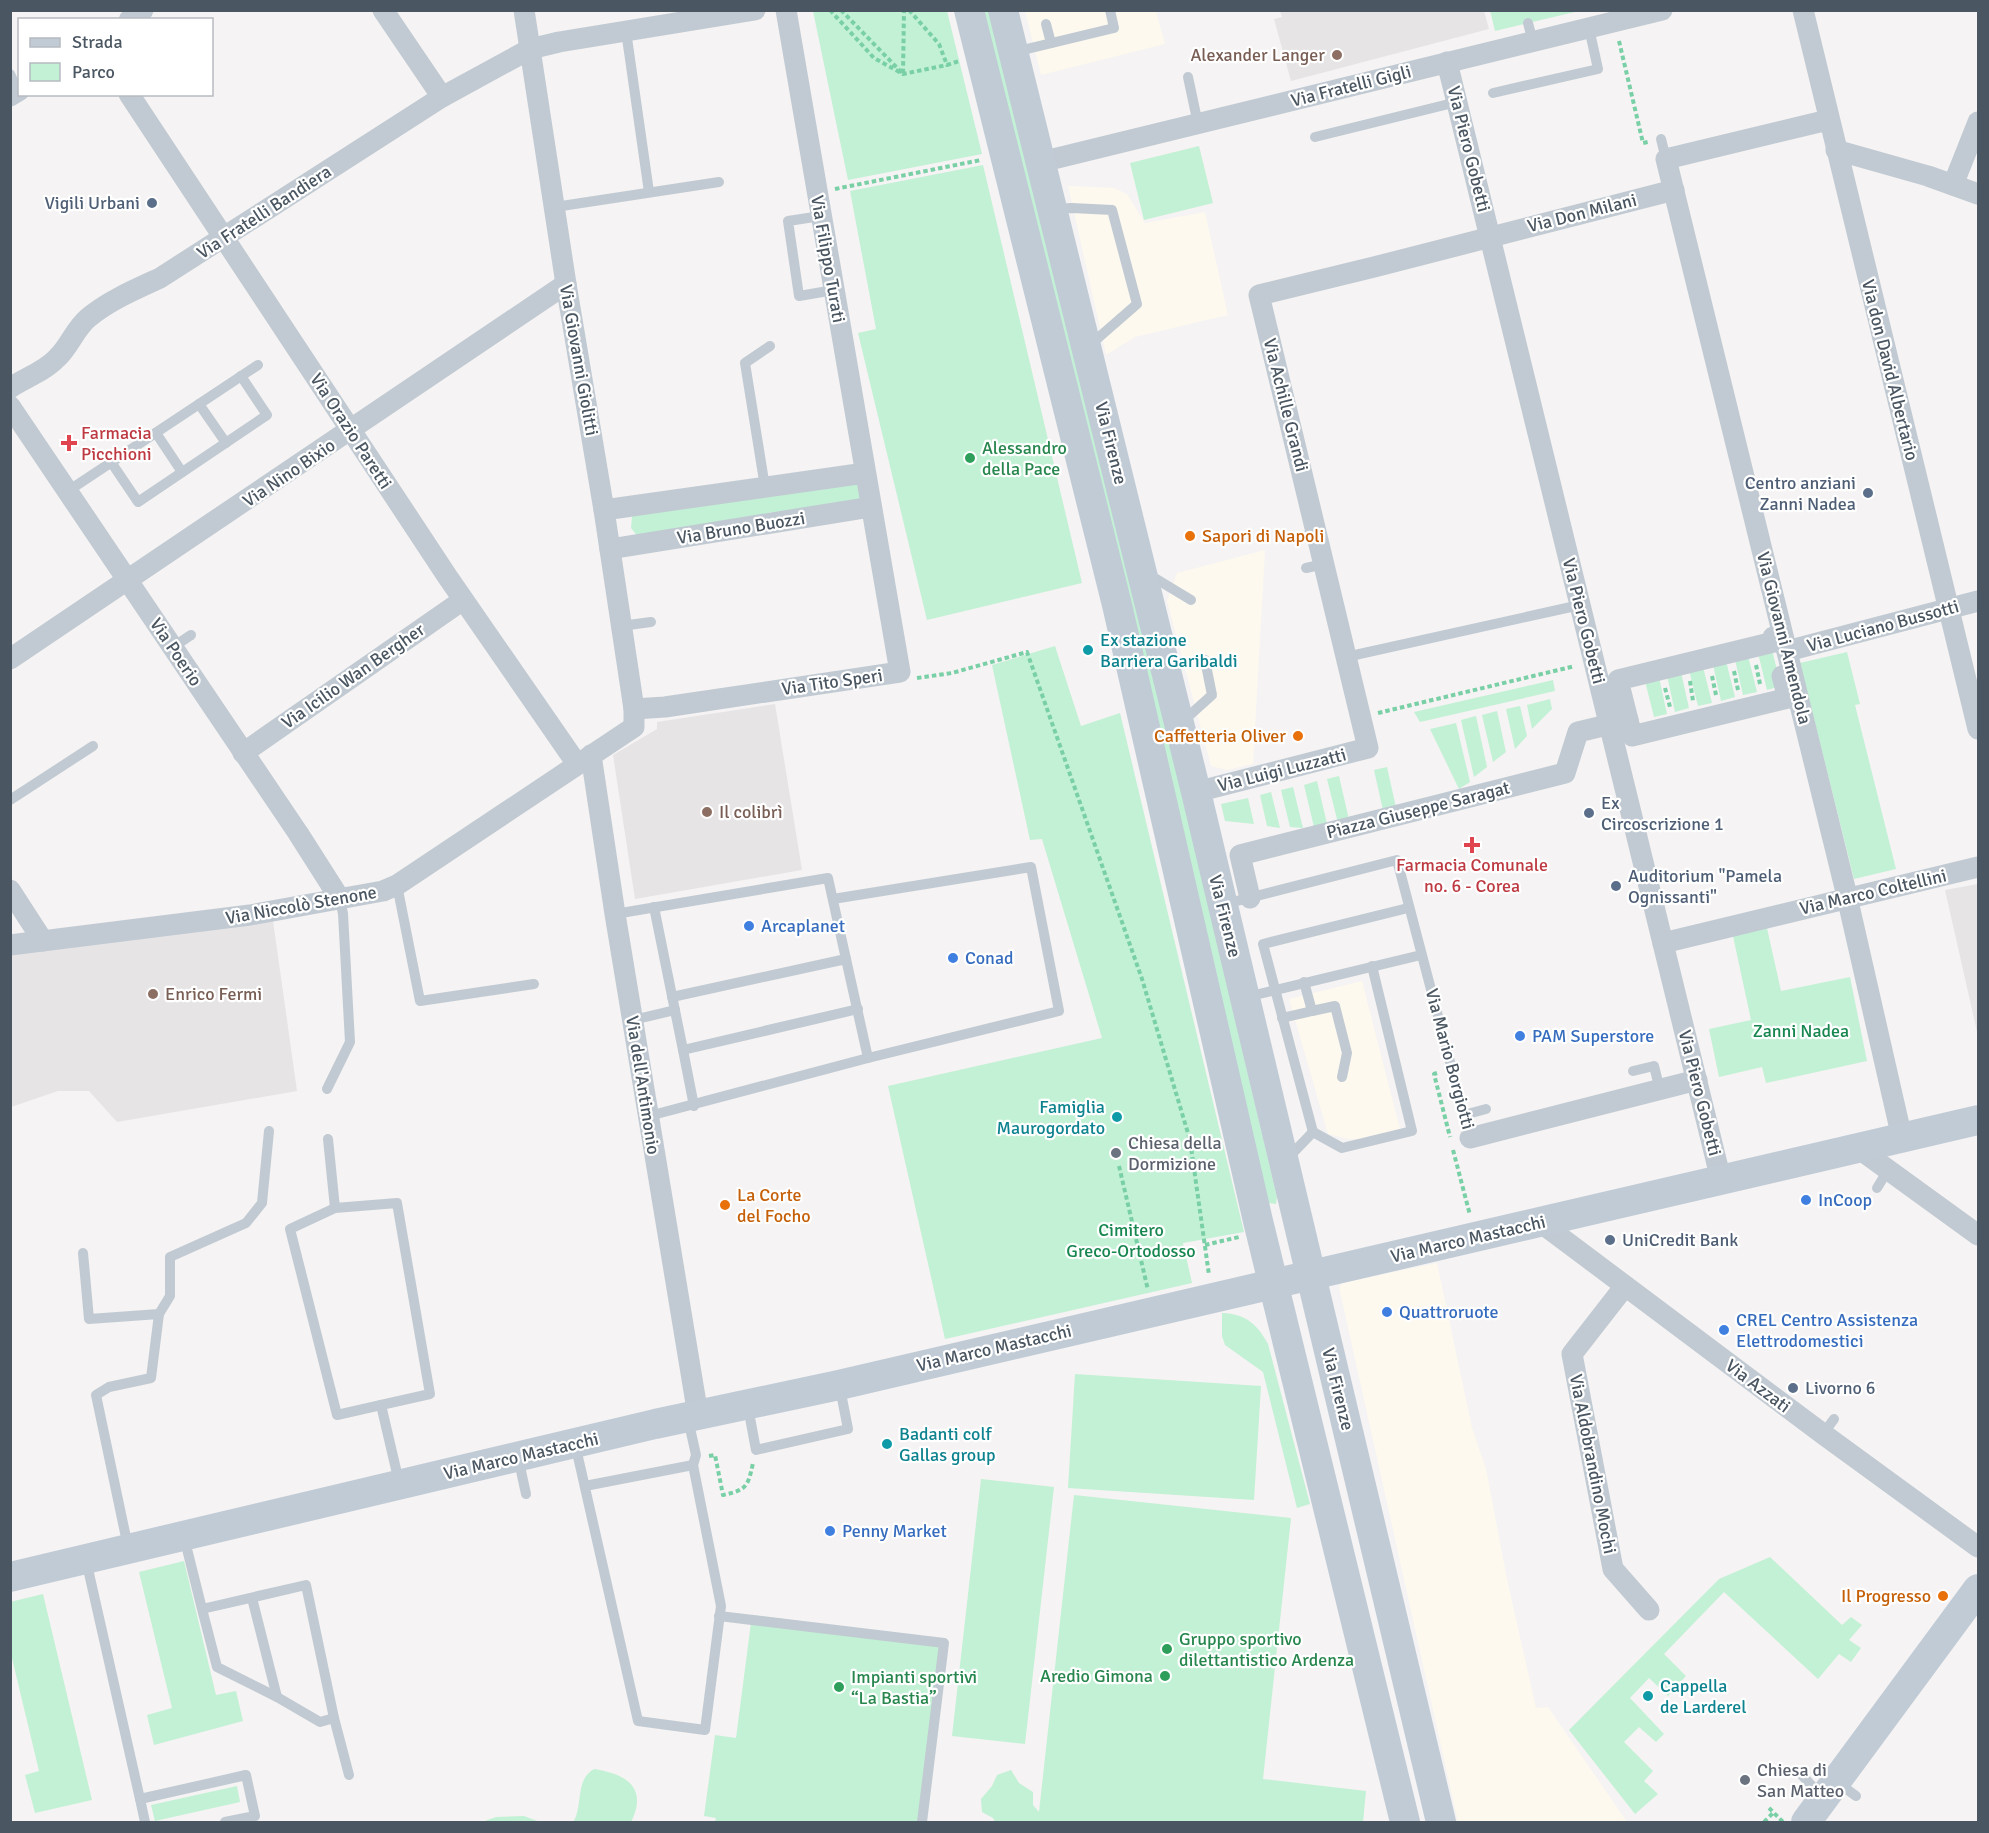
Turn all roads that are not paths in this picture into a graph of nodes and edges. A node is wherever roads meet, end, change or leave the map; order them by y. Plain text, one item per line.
1 (383, 10) edge
2 (524, 10) edge
3 (755, 10) edge
4 (786, 10) edge
5 (969, 10) edge
6 (1003, 10) edge
7 (1110, 10) edge
8 (1662, 10) edge
9 (1803, 10) edge
10 (1046, 24) dead end
11 (1589, 28) junction
12 (626, 31) junction
13 (1051, 43) junction
14 (530, 49) junction
15 (1014, 52) junction
16 (1447, 62) junction
17 (1188, 77) dead end
18 (1493, 93) dead end
19 (130, 96) edge
20 (442, 97) junction
21 (1457, 102) junction
22 (1828, 120) junction
23 (1978, 122) edge
24 (1198, 124) junction
25 (1316, 137) dead end
26 (1836, 150) junction
27 (1041, 162) junction
28 (719, 182) dead end
29 (1953, 185) junction
30 (1674, 190) junction
31 (649, 192) junction
32 (1978, 194) edge
33 (555, 207) junction
34 (1053, 209) junction
35 (821, 216) junction
36 (225, 238) junction
37 (1490, 238) junction
38 (566, 284) junction
39 (834, 290) junction
40 (771, 346) dead end
41 (1087, 348) junction
42 (258, 365) dead end
43 (241, 376) junction
44 (10, 388) edge
45 (199, 404) junction
46 (10, 406) edge
47 (351, 431) junction
48 (156, 433) junction
49 (226, 443) junction
50 (111, 462) junction
51 (182, 472) junction
52 (865, 473) junction
53 (765, 487) junction
54 (68, 491) junction
55 (871, 507) junction
56 (604, 510) junction
57 (610, 549) junction
58 (1143, 571) junction
59 (128, 581) junction
60 (463, 600) junction
61 (1191, 600) dead end
62 (1978, 601) edge
63 (1580, 604) junction
64 (1948, 609) junction
65 (651, 622) dead end
66 (621, 626) junction
67 (191, 635) dead end
68 (1778, 643) junction
69 (173, 647) junction
70 (1346, 657) junction
71 (10, 659) edge
72 (1205, 660) dead end
73 (634, 709) junction
74 (1619, 722) junction
75 (1179, 725) junction
76 (1978, 729) edge
77 (93, 746) dead end
78 (1368, 748) joint
79 (243, 753) junction
80 (584, 760) junction
81 (1196, 792) junction
82 (10, 800) edge
83 (1978, 867) edge
84 (397, 885) junction
85 (10, 890) edge
86 (340, 898) junction
87 (833, 898) junction
88 (1847, 898) junction
89 (1236, 901) junction
90 (654, 907) junction
91 (1408, 908) junction
92 (615, 914) junction
93 (43, 941) junction
94 (1663, 943) junction
95 (10, 945) edge
96 (1421, 955) junction
97 (846, 959) junction
98 (1372, 966) junction
99 (1304, 982) junction
100 (534, 984) dead end
101 (1275, 990) junction
102 (672, 997) junction
103 (1245, 998) junction
104 (858, 1009) junction
105 (675, 1010) junction
106 (1312, 1011) junction
107 (1282, 1018) junction
108 (633, 1020) junction
109 (683, 1050) junction
110 (868, 1058) junction
111 (1633, 1071) dead end
112 (1342, 1077) dead end
113 (1697, 1080) junction
114 (327, 1089) dead end
115 (1660, 1090) junction
116 (694, 1106) junction
117 (1486, 1109) dead end
118 (1464, 1115) junction
119 (649, 1116) junction
120 (1978, 1120) edge
121 (269, 1131) dead end
122 (1313, 1132) junction
123 (1470, 1138) joint
124 (1902, 1138) junction
125 (328, 1139) dead end
126 (1858, 1148) junction
127 (1284, 1161) junction
128 (1721, 1180) junction
129 (335, 1208) junction
130 (1540, 1222) junction
131 (1978, 1235) edge
132 (83, 1252) dead end
133 (1310, 1275) junction
134 (1273, 1284) junction
135 (1625, 1286) junction
136 (159, 1314) junction
137 (839, 1385) junction
138 (747, 1404) junction
139 (381, 1405) junction
140 (693, 1416) junction
141 (575, 1443) junction
142 (518, 1456) junction
143 (693, 1465) junction
144 (399, 1485) junction
145 (585, 1486) junction
146 (526, 1494) dead end
147 (184, 1537) junction
148 (1978, 1546) edge
149 (129, 1550) junction
150 (86, 1560) junction
151 (10, 1577) edge
152 (1978, 1589) edge
153 (252, 1598) junction
154 (202, 1609) junction
155 (1649, 1610) dead end
156 (719, 1616) junction
157 (277, 1697) junction
158 (334, 1718) junction
159 (1800, 1773) dead end
160 (349, 1775) dead end
161 (1839, 1792) junction
162 (140, 1799) junction
163 (145, 1822) edge
164 (225, 1822) edge
165 (922, 1822) edge
166 (1405, 1822) edge
167 (1441, 1822) edge
168 (1794, 1822) edge

1 - 20 street
2 - 14 street, Via Giovanni Giolitti
3 - 12 street
4 - 35 street, Via Filippo Turati
5 - 134 main road, Via Firenze
6 - 15 main road, Via Firenze
7 - 13 lane
8 - 11 street, Via Fratelli Gigli
9 - 22 street, Via don David Albertario
10 - 13 lane
11 - 16 street, Via Fratelli Gigli
11 - 18 lane
12 - 14 street
12 - 31 lane
13 - 15 lane
14 - 20 street, Via Fratelli Bandiera
14 - 33 street, Via Giovanni Giolitti
15 - 27 main road, Via Firenze
16 - 21 street, Via Piero Gobetti
16 - 24 street, Via Fratelli Gigli
17 - 24 lane
19 - 36 street, Via Orazio Paretti
20 - 36 street, Via Fratelli Bandiera
21 - 25 lane
21 - 37 street, Via Piero Gobetti
22 - 26 street, Via don David Albertario
22 - 30 street, Via Giovanni Amendola
23 - 29 street
24 - 27 street, Via Fratelli Gigli
26 - 29 street
26 - 64 street, Via don David Albertario
27 - 34 main road, Via Firenze
28 - 31 lane
29 - 32 street
30 - 37 street, Via Don Milani
30 - 68 street, Via Giovanni Amendola
31 - 33 lane
33 - 38 street, Via Giovanni Giolitti
34 - 41 main road, Via Firenze
34 - 41 lane
35 - 39 street, Via Filippo Turati
35 - 39 lane
36 - 44 street, Via Fratelli Bandiera
36 - 47 street, Via Orazio Paretti
37 - 63 street, Via Piero Gobetti
37 - 70 street, Via Achille Grandi
38 - 47 street, Via Nino Bixio
38 - 56 street, Via Giovanni Giolitti
39 - 52 street, Via Filippo Turati
40 - 53 lane
41 - 58 main road, Via Firenze
42 - 43 lane
43 - 45 lane
43 - 49 lane
45 - 48 lane
45 - 49 lane
46 - 54 street, Via Poerio
47 - 59 street, Via Nino Bixio
47 - 60 street, Via Orazio Paretti
48 - 50 lane
48 - 51 lane
49 - 51 lane
50 - 51 lane
50 - 54 lane
52 - 53 street, Via Bruno Buozzi
52 - 55 street, Via Filippo Turati
53 - 56 street, Via Bruno Buozzi
54 - 59 street, Via Poerio
55 - 57 street, Via Bruno Buozzi
55 - 73 street, Via Tito Speri
56 - 57 street, Via Giovanni Giolitti
57 - 66 street, Via Giovanni Giolitti
58 - 61 lane
58 - 75 main road, Via Firenze
59 - 69 street, Via Poerio
59 - 71 street, Via Nino Bixio
60 - 79 street, Via Icilio Wan Bergher
60 - 80 street, Via Orazio Paretti
62 - 64 street, Via Luciano Bussotti
63 - 70 lane
63 - 74 street, Via Piero Gobetti
64 - 68 street, Via Luciano Bussotti
64 - 76 street, Via don David Albertario
65 - 66 lane
66 - 73 street, Via Giovanni Giolitti
67 - 69 lane
68 - 74 street, Via Luciano Bussotti
68 - 74 street
68 - 88 street, Via Giovanni Amendola
69 - 79 street, Via Poerio
70 - 78 street, Via Achille Grandi
72 - 75 lane
73 - 80 street, Via Niccolò Stenone
74 - 89 street, Piazza Giuseppe Saragat
74 - 94 street, Via Piero Gobetti
75 - 81 main road, Via Firenze
77 - 82 lane
78 - 81 street, Via Luigi Luzzatti
79 - 86 street, Via Poerio
80 - 84 street, Via Niccolò Stenone
80 - 92 street, Via dell'Antimonio
81 - 89 main road, Via Firenze
83 - 88 street, Via Marco Coltellini
84 - 86 street, Via Niccolò Stenone
84 - 100 lane
85 - 93 street
86 - 93 street, Via Niccolò Stenone
86 - 114 lane
87 - 90 lane
87 - 97 lane
87 - 110 lane
88 - 94 street, Via Marco Coltellini
88 - 124 street, Via Giovanni Amendola
89 - 91 lane, Via Mario Borgiotti
89 - 103 main road, Via Firenze
90 - 92 lane
90 - 102 lane
91 - 96 lane, Via Mario Borgiotti
91 - 101 lane
92 - 108 street, Via dell'Antimonio
93 - 95 street, Via Niccolò Stenone
94 - 113 street, Via Piero Gobetti
96 - 98 lane
96 - 118 lane, Via Mario Borgiotti
97 - 102 lane
97 - 104 lane
98 - 99 lane
98 - 122 lane
99 - 101 lane
99 - 106 lane
101 - 103 lane
101 - 107 lane
102 - 105 lane
103 - 127 main road, Via Firenze
104 - 109 lane
104 - 110 lane
105 - 108 lane
105 - 109 lane
106 - 107 lane
106 - 112 lane
107 - 122 lane
108 - 119 street, Via dell'Antimonio
109 - 116 lane
110 - 116 lane
111 - 115 lane
113 - 115 street, Via Mario Borgiotti
113 - 128 street, Via Piero Gobetti
115 - 123 street, Via Mario Borgiotti
116 - 119 lane
117 - 118 lane
118 - 123 lane, Via Mario Borgiotti
119 - 140 street, Via dell'Antimonio
120 - 124 main road, Via Marco Mastacchi
121 - 136 lane
122 - 127 lane
124 - 126 main road, Via Marco Mastacchi
125 - 129 lane
126 - 128 main road, Via Marco Mastacchi
126 - 131 street
127 - 133 main road, Via Firenze
128 - 130 main road, Via Marco Mastacchi
129 - 139 lane
129 - 139 lane
130 - 133 main road, Via Marco Mastacchi
130 - 135 street, Via Azzati
132 - 136 lane
133 - 134 main road, Via Marco Mastacchi
133 - 167 main road, Via Firenze
134 - 137 main road, Via Marco Mastacchi
134 - 166 main road, Via Firenze
135 - 148 street, Via Azzati
135 - 155 street, Via Aldobrandino Mochi
136 - 149 lane
137 - 138 main road, Via Marco Mastacchi
137 - 138 lane
138 - 140 main road, Via Marco Mastacchi
139 - 144 lane
140 - 141 main road, Via Marco Mastacchi
140 - 143 lane
141 - 142 main road, Via Marco Mastacchi
141 - 145 lane
142 - 144 main road, Via Marco Mastacchi
142 - 146 lane
143 - 145 lane
143 - 156 lane
144 - 147 main road, Via Marco Mastacchi
145 - 156 lane
147 - 149 main road, Via Marco Mastacchi
147 - 154 lane
149 - 150 main road, Via Marco Mastacchi
150 - 151 main road, Via Marco Mastacchi
150 - 162 lane
152 - 161 main road
153 - 154 lane
153 - 157 lane
153 - 158 lane
154 - 157 lane
156 - 165 lane
157 - 158 lane
158 - 160 lane
159 - 161 lane
161 - 168 main road
162 - 163 lane
162 - 164 lane

